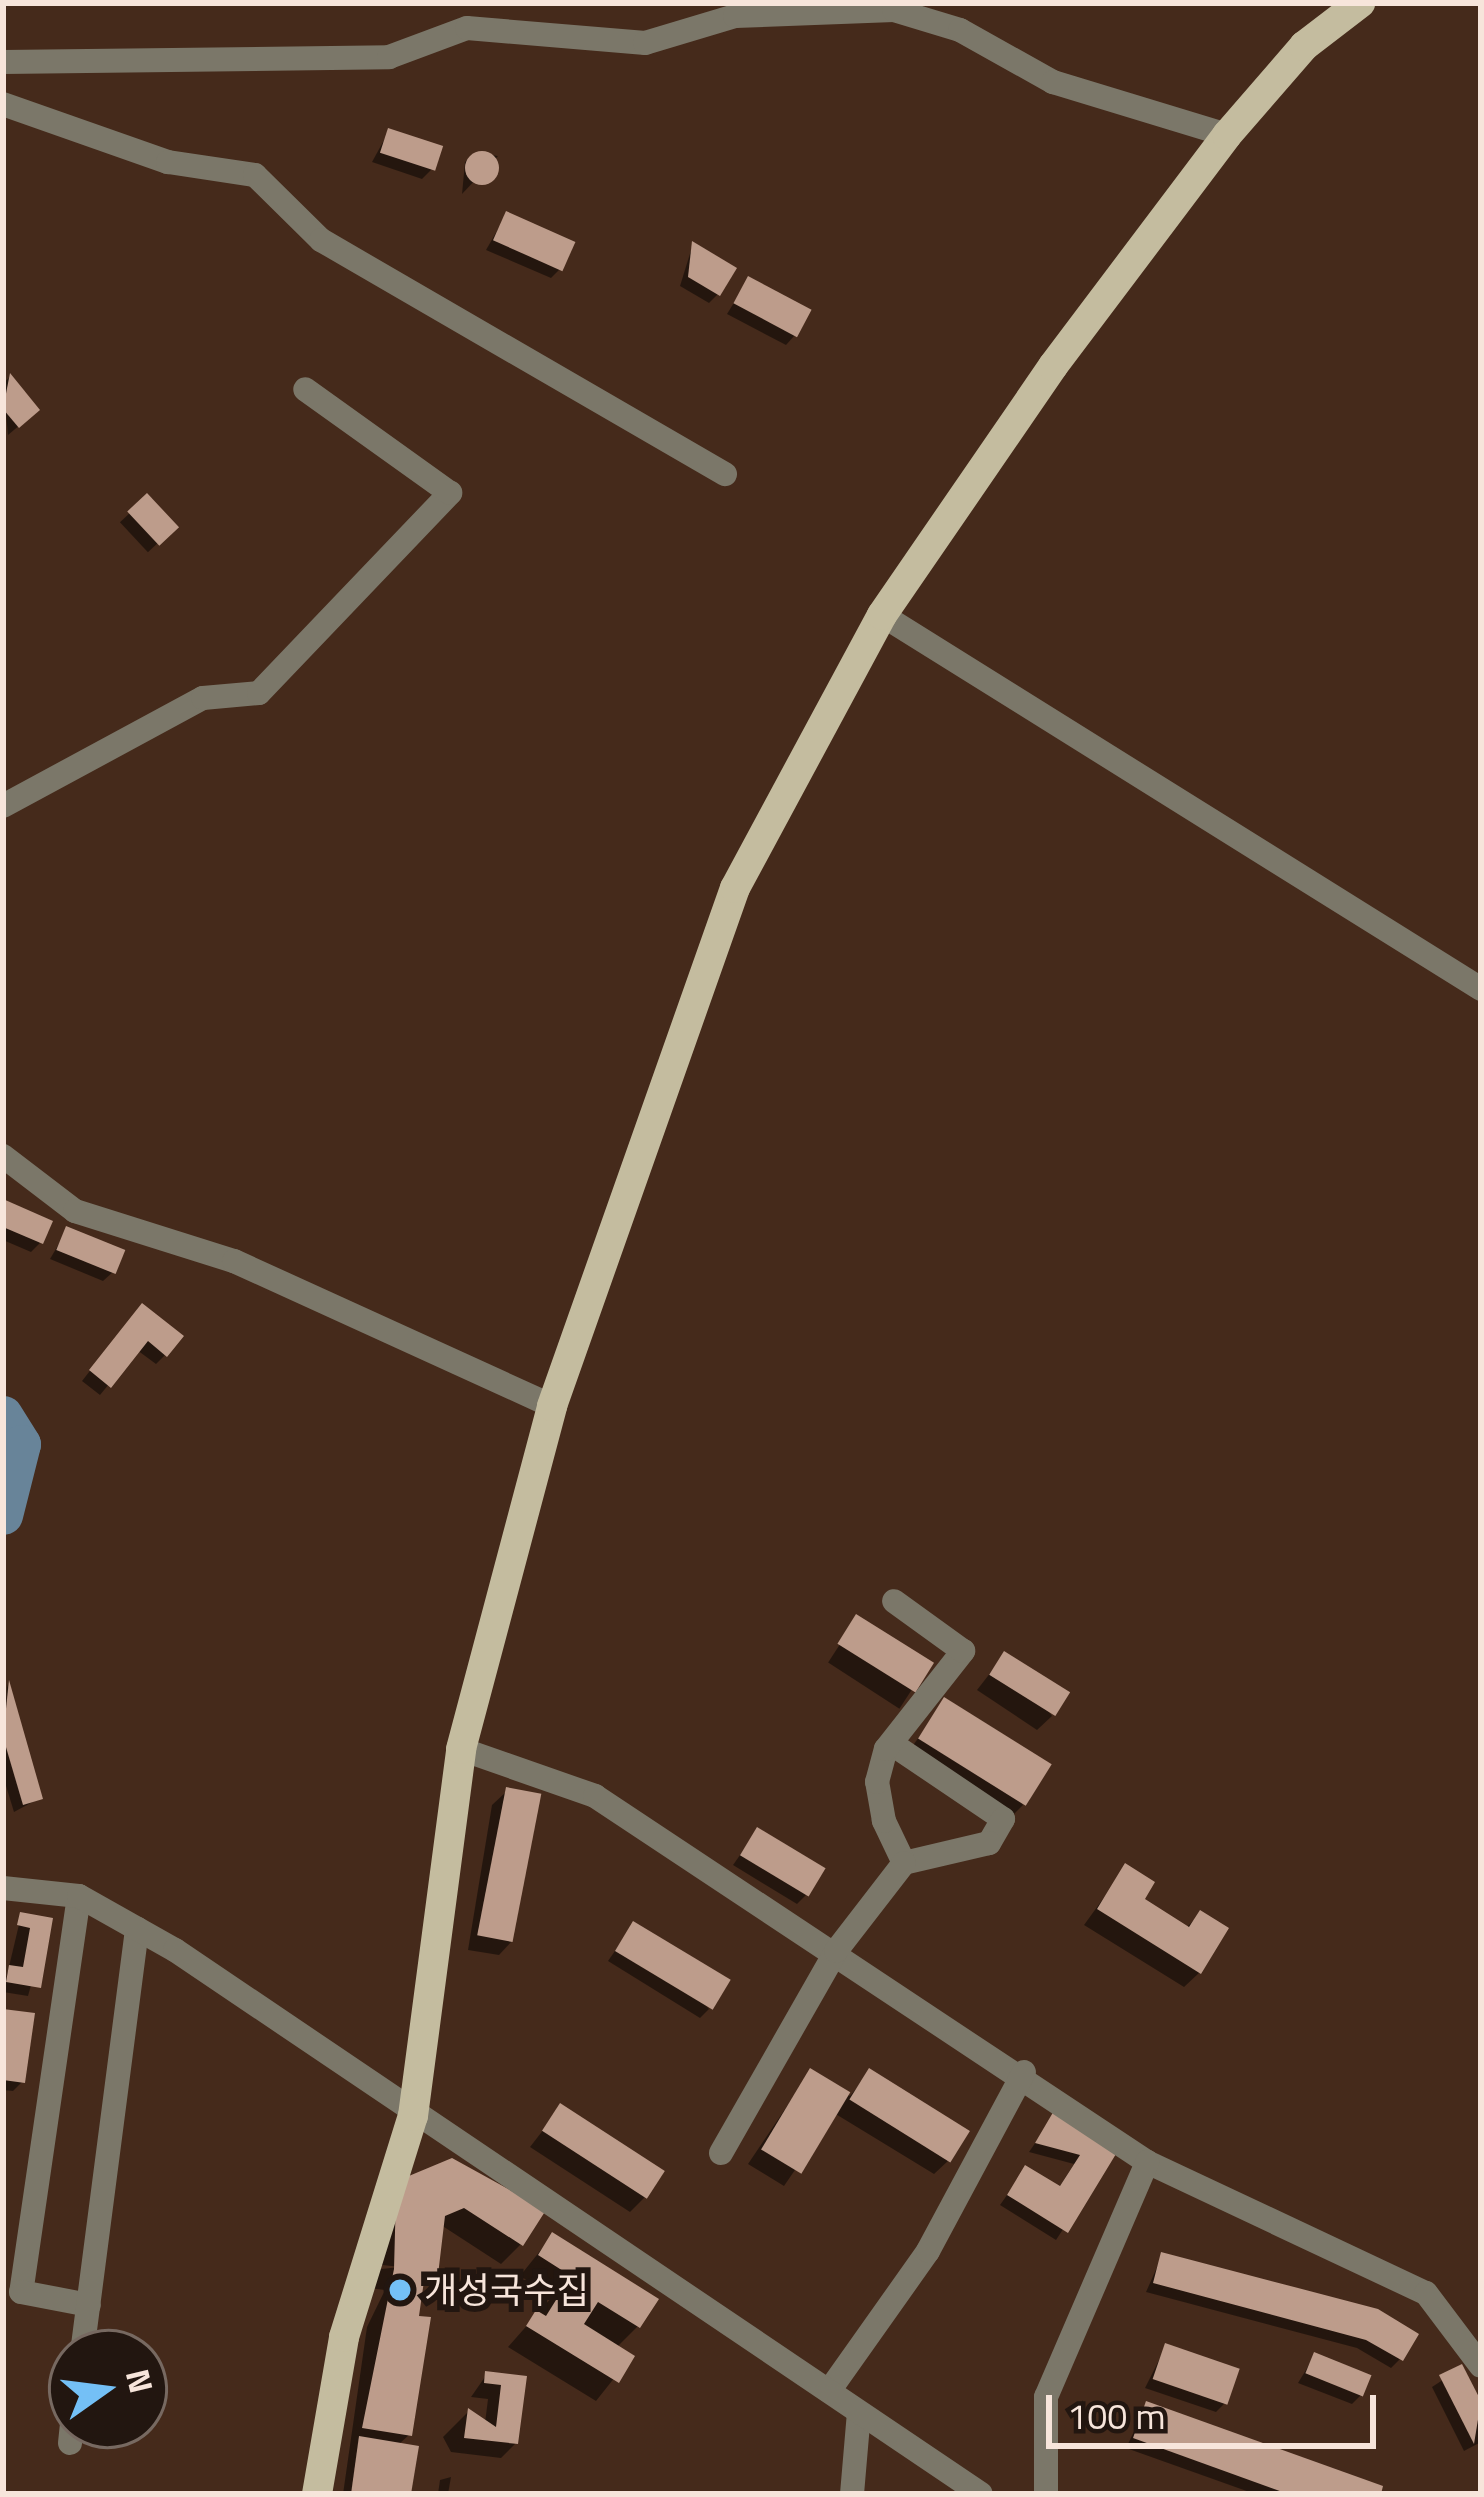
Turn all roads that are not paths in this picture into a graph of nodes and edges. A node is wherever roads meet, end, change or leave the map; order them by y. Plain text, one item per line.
1 (1360, 3) edge
2 (3, 62) edge
3 (3, 104) edge
4 (1227, 135) junction
5 (305, 389) dead end
6 (725, 474) dead end
7 (883, 615) junction
8 (3, 806) edge
9 (1481, 989) edge
10 (3, 1156) edge
11 (552, 1406) junction
12 (894, 1601) dead end
13 (892, 1744) junction
14 (460, 1749) junction
15 (904, 1863) junction
16 (3, 1888) edge
17 (79, 1896) junction
18 (136, 1929) junction
19 (836, 1952) junction
20 (1024, 2072) junction
21 (413, 2116) junction
22 (721, 2153) dead end
23 (1147, 2162) junction
24 (13, 2285) edge
25 (89, 2306) junction
26 (86, 2329) edge
27 (1481, 2366) edge
28 (829, 2390) junction
29 (859, 2413) junction
30 (317, 2494) edge
31 (852, 2494) edge
32 (981, 2494) edge
33 (1046, 2494) edge

1 - 4 main road
2 - 4 street
3 - 6 street
4 - 7 main road
5 - 8 street
7 - 9 street
7 - 11 main road
10 - 11 street
11 - 14 main road
12 - 13 street
13 - 15 street
13 - 15 street
14 - 19 street
14 - 21 main road
15 - 19 street
16 - 17 street
17 - 18 street
17 - 24 street
18 - 21 street
18 - 25 street
19 - 20 street
19 - 22 street
20 - 23 street
20 - 28 street
21 - 28 street
21 - 30 main road
23 - 27 street
23 - 33 street
24 - 25 street
25 - 26 street
28 - 29 street
29 - 31 street
29 - 32 street

